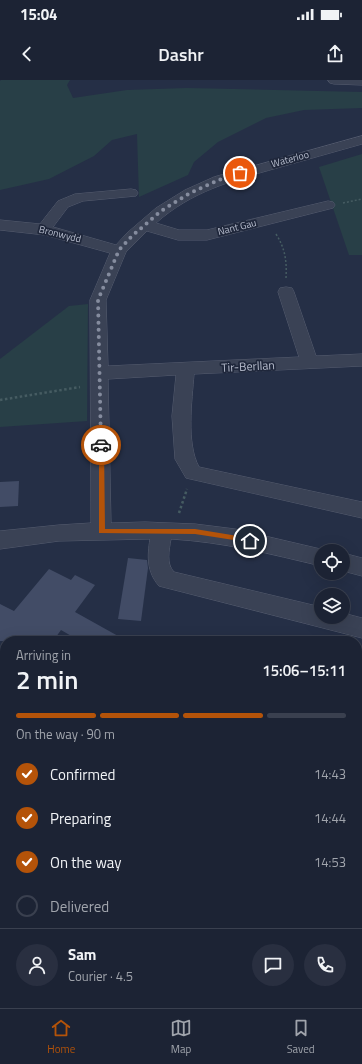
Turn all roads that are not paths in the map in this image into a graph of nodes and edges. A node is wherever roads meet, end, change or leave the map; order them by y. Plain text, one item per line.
1 (334, 80) edge
2 (362, 81) edge
3 (362, 140) edge
4 (130, 193) dead end
5 (328, 205) dead end
6 (0, 225) edge
7 (145, 225) junction
8 (44, 229) junction
9 (119, 250) junction
10 (286, 292) road end
11 (362, 360) edge
12 (310, 363) junction
13 (186, 370) junction
14 (100, 378) junction
15 (362, 510) edge
16 (101, 531) junction
17 (169, 531) junction
18 (0, 540) edge
19 (314, 555) edge
20 (350, 564) edge
21 (362, 567) edge
22 (314, 615) edge
23 (347, 624) edge
24 (362, 628) edge

1 - 2 street
3 - 7 street, Waterloo
4 - 8 street
5 - 7 street, Nant Gau
6 - 8 street, Bronwydd
7 - 9 street, Waterloo
8 - 9 street, Bronwydd
9 - 14 street, Waterloo
10 - 12 street
11 - 12 street, Tir-Berllan
12 - 13 street, Tir-Berllan
13 - 14 street, Tir-Berllan
13 - 15 street
14 - 16 street, Waterloo
16 - 17 street
16 - 18 street
17 - 19 street
17 - 22 street
20 - 21 street
23 - 24 street

